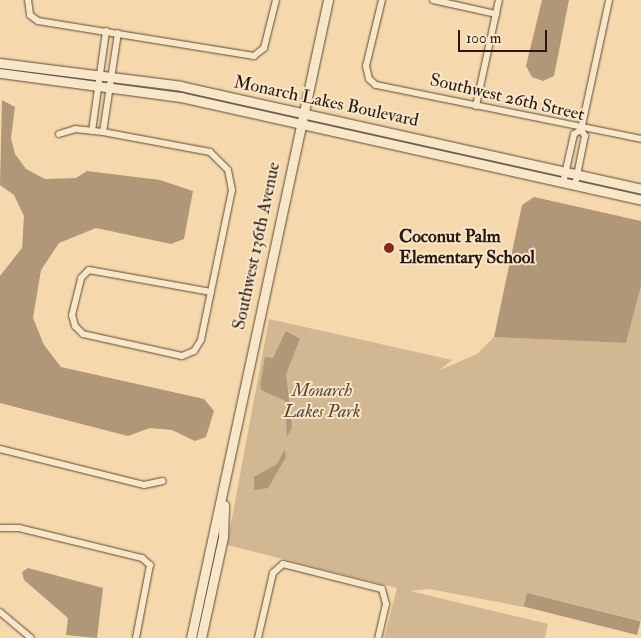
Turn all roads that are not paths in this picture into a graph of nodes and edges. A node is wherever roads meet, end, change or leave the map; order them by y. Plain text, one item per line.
1 (28, 0) edge
2 (276, 0) edge
3 (328, 0) edge
4 (382, 0) edge
5 (433, 0) edge
6 (499, 0) edge
7 (609, 0) edge
8 (496, 14) junction
9 (106, 31) junction
10 (118, 33) junction
11 (0, 63) edge
12 (0, 73) edge
13 (100, 76) junction
14 (111, 77) junction
15 (99, 86) junction
16 (110, 88) junction
17 (476, 106) junction
18 (302, 113) junction
19 (300, 124) junction
20 (581, 130) junction
21 (92, 131) junction
22 (103, 132) junction
23 (58, 134) dead end
24 (641, 140) edge
25 (572, 142) junction
26 (584, 144) junction
27 (566, 171) junction
28 (578, 174) junction
29 (564, 183) junction
30 (576, 185) junction
31 (641, 189) edge
32 (640, 199) edge
33 (211, 292) junction
34 (0, 450) edge
35 (163, 481) dead end
36 (224, 500) junction
37 (0, 528) edge
38 (0, 612) edge
39 (258, 637) edge
40 (31, 638) edge
41 (136, 638) edge
42 (191, 638) edge
43 (201, 638) edge
44 (267, 638) edge
45 (378, 638) edge

1 - 9 street
2 - 10 street
3 - 18 street, Southwest 136th Avenue
4 - 17 street, Southwest 26th Street
5 - 8 street
6 - 8 street
7 - 20 street
8 - 17 street
9 - 10 street
9 - 13 street
10 - 14 street
11 - 13 street, Monarch Lakes Boulevard
12 - 15 street, Monarch Lakes Boulevard
13 - 14 street, Monarch Lakes Boulevard
13 - 15 street
14 - 16 street
14 - 18 street, Monarch Lakes Boulevard
15 - 16 street, Monarch Lakes Boulevard
15 - 21 street
16 - 19 street, Monarch Lakes Boulevard
16 - 22 street
17 - 20 street, Southwest 26th Street
18 - 19 street, Southwest 136th Avenue
18 - 27 street, Monarch Lakes Boulevard
19 - 29 street, Monarch Lakes Boulevard
19 - 36 street, Southwest 136th Avenue
20 - 24 street, Southwest 26th Street
20 - 25 street
20 - 26 street
21 - 22 street
21 - 23 street
22 - 33 street
25 - 26 street
25 - 27 street
26 - 28 street
27 - 28 street, Monarch Lakes Boulevard
27 - 29 street
28 - 30 street
28 - 31 street, Monarch Lakes Boulevard
29 - 30 street, Monarch Lakes Boulevard
30 - 32 street, Monarch Lakes Boulevard
33 - 33 street
34 - 35 street
36 - 42 street, Southwest 136th Avenue
36 - 43 street, Southwest 136th Avenue
37 - 41 street
38 - 40 street
39 - 44 street
39 - 45 street

